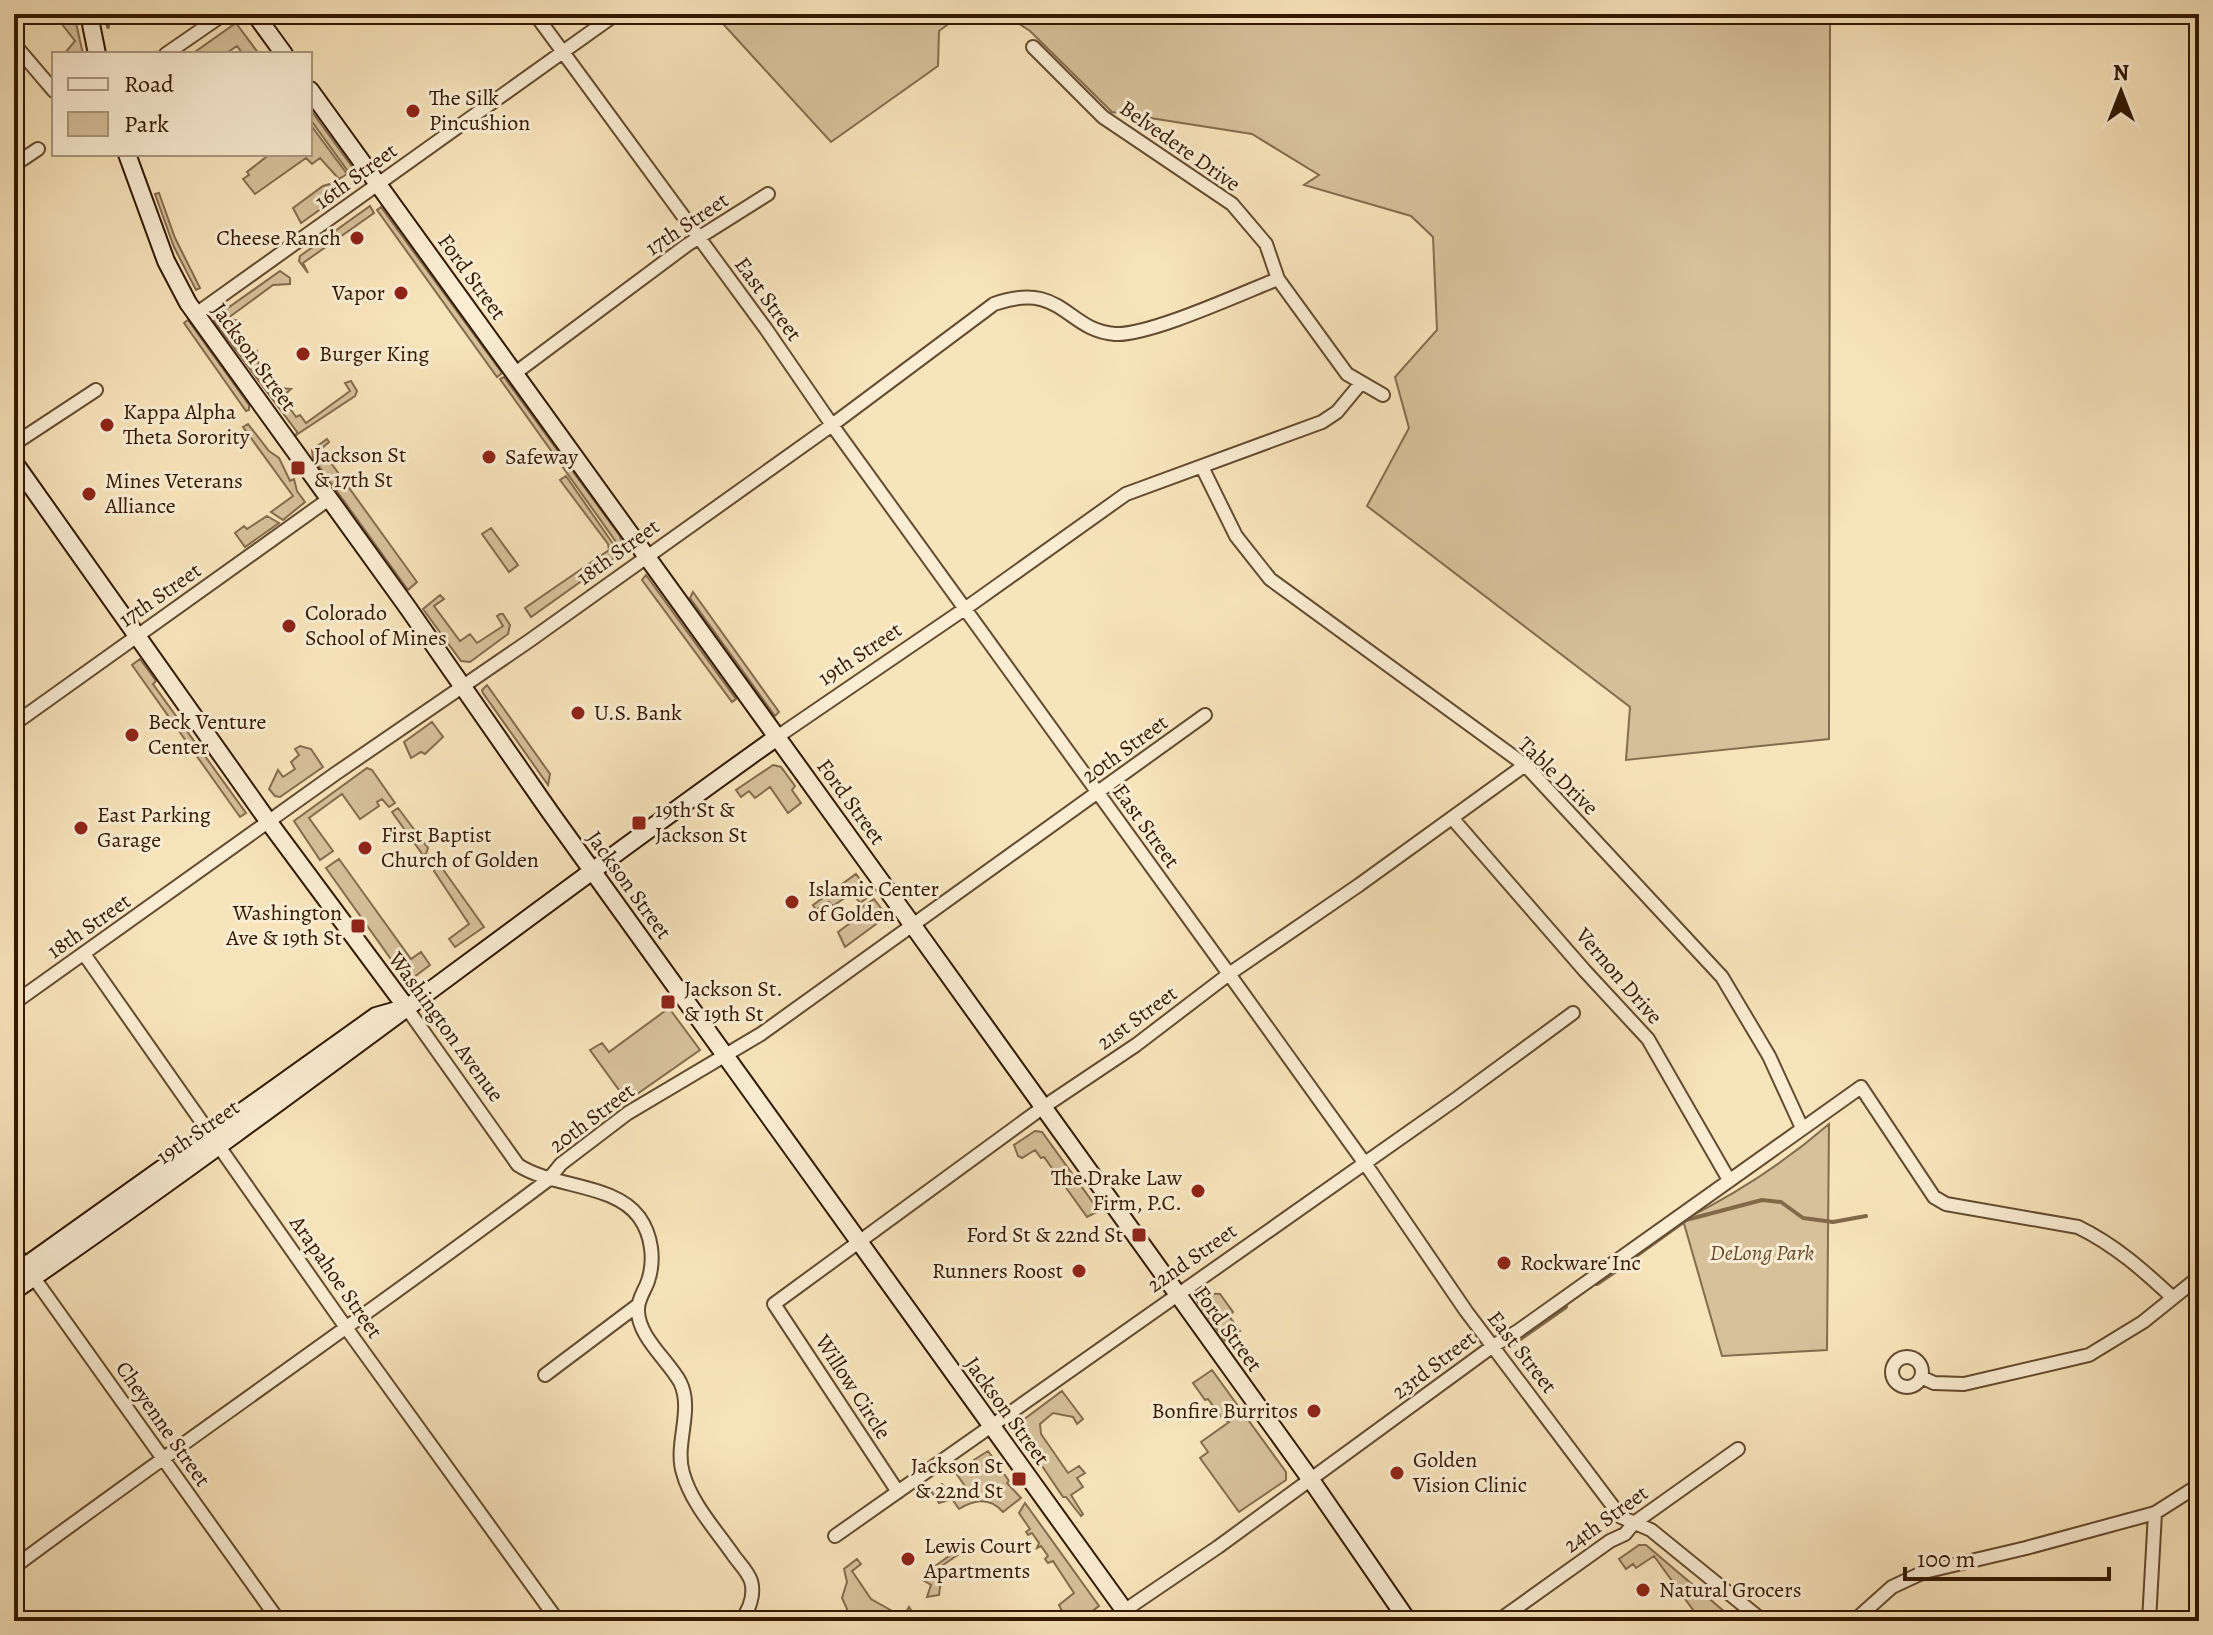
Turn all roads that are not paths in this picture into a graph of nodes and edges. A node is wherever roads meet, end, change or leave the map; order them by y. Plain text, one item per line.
1 (89, 14) edge
2 (224, 14) edge
3 (255, 14) edge
4 (535, 14) edge
5 (616, 14) edge
6 (14, 44) edge
7 (1033, 47) dead end
8 (97, 52) edge
9 (169, 52) edge
10 (283, 52) edge
11 (562, 52) junction
12 (52, 89) edge
13 (312, 93) edge
14 (38, 149) dead end
15 (128, 156) edge
16 (14, 165) edge
17 (378, 185) junction
18 (768, 194) dead end
19 (698, 238) junction
20 (1278, 279) junction
21 (196, 314) junction
22 (514, 374) junction
23 (1361, 383) junction
24 (96, 390) dead end
25 (1383, 395) dead end
26 (832, 425) junction
27 (14, 444) edge
28 (14, 462) edge
29 (1202, 467) junction
30 (329, 499) junction
31 (645, 557) junction
32 (966, 608) junction
33 (137, 635) junction
34 (461, 686) junction
35 (1205, 715) dead end
36 (14, 724) edge
37 (777, 737) junction
38 (1525, 765) junction
39 (1097, 794) junction
40 (1452, 818) junction
41 (268, 821) junction
42 (592, 870) junction
43 (913, 926) junction
44 (84, 954) junction
45 (1229, 974) junction
46 (14, 1003) edge
47 (406, 1007) junction
48 (1573, 1013) dead end
49 (725, 1055) junction
50 (1042, 1108) junction
51 (1802, 1128) junction
52 (215, 1139) junction
53 (1364, 1163) junction
54 (548, 1180) junction
55 (1729, 1180) junction
56 (859, 1240) junction
57 (14, 1250) edge
58 (24, 1272) edge
59 (2199, 1277) edge
60 (14, 1291) edge
61 (1176, 1294) junction
62 (2173, 1298) junction
63 (774, 1304) joint
64 (638, 1305) junction
65 (347, 1329) junction
66 (1493, 1346) junction
67 (545, 1375) dead end
68 (1921, 1377) dead end
69 (991, 1427) junction
70 (1738, 1449) dead end
71 (163, 1457) junction
72 (1311, 1480) junction
73 (2199, 1485) edge
74 (898, 1492) junction
75 (2155, 1513) junction
76 (1634, 1523) junction
77 (835, 1536) dead end
78 (14, 1567) edge
79 (1128, 1616) edge
80 (279, 1621) edge
81 (558, 1621) edge
82 (741, 1621) edge
83 (1109, 1621) edge
84 (1408, 1621) edge
85 (1498, 1621) edge
86 (1763, 1621) edge
87 (1854, 1621) edge
88 (2149, 1621) edge

1 - 8 main road
2 - 9 street
3 - 10 main road
4 - 11 street, East Street
5 - 11 street, 16th Street
6 - 12 street
7 - 20 street, Belvedere Drive
11 - 17 street, 16th Street
11 - 19 street, East Street
13 - 17 main road, Ford Street
14 - 16 street
15 - 21 main road, Jackson Street
17 - 21 street, 16th Street
17 - 22 main road, Ford Street
18 - 19 street, 17th Street
19 - 22 street, 17th Street
19 - 26 street, East Street
20 - 23 street, Belvedere Drive
20 - 26 street, 18th Street
21 - 30 main road, Jackson Street
22 - 31 main road, Ford Street
23 - 25 street, Belvedere Drive
23 - 29 street, 19th Street
24 - 27 street
26 - 31 street, 18th Street
26 - 32 street, East Street
28 - 33 main road, Washington Avenue
29 - 32 street, 19th Street
29 - 38 street, Table Drive
30 - 33 street, 17th Street
30 - 34 main road, Jackson Street
31 - 34 street, 18th Street
31 - 37 main road, Ford Street
32 - 37 street, 19th Street
32 - 39 street, East Street
33 - 36 street, 17th Street
33 - 41 main road, Washington Avenue
34 - 41 street, 18th Street
34 - 42 main road, Jackson Street
35 - 39 street, 20th Street
37 - 42 main road, 19th Street
37 - 43 main road, Ford Street
38 - 40 street, 21st Street
38 - 51 street, Table Drive
39 - 43 street, 20th Street
39 - 45 street, East Street
40 - 45 street, 21st Street
40 - 55 street, Vernon Drive
41 - 44 street, 18th Street
41 - 47 main road, Washington Avenue
42 - 47 main road, 19th Street
42 - 49 main road, Jackson Street
43 - 49 street, 20th Street
43 - 50 main road, Ford Street
44 - 46 street, 18th Street
44 - 52 street, Arapahoe Street
45 - 50 street, 21st Street
45 - 53 street, East Street
47 - 52 main road, 19th Street
47 - 54 street, Washington Avenue
48 - 53 street, 22nd Street
49 - 54 street, 20th Street
49 - 56 main road, Jackson Street
50 - 56 street, 21st Street
50 - 61 main road, Ford Street
51 - 55 street, 23rd Street
51 - 62 street, 23rd Street
52 - 58 main road, 19th Street
52 - 65 street, Arapahoe Street
53 - 61 street, 22nd Street
53 - 66 street, East Street
54 - 64 street, Washington Avenue
54 - 65 street, 20th Street
55 - 66 street, 23rd Street
56 - 63 street, 21st Street
56 - 69 main road, Jackson Street
57 - 58 street, Cheyenne Street
58 - 60 main road, 19th Street
58 - 71 street, Cheyenne Street
59 - 62 street
61 - 69 street, 22nd Street
61 - 72 main road, Ford Street
62 - 68 street
63 - 74 street, Willow Circle
64 - 67 street
64 - 82 street
65 - 71 street, 20th Street
65 - 81 street, Arapahoe Street
66 - 72 street, 23rd Street
66 - 76 street, East Street
69 - 74 street, 22nd Street
69 - 79 main road, Jackson Street
70 - 76 street, 24th Street
71 - 78 street, 20th Street
71 - 80 street, Cheyenne Street
72 - 79 street, 23rd Street
72 - 84 main road, Ford Street
73 - 75 street
74 - 77 street, 22nd Street
75 - 87 street
75 - 88 street
76 - 85 street, 24th Street
76 - 86 street, East Street
79 - 83 street, 23rd Street

